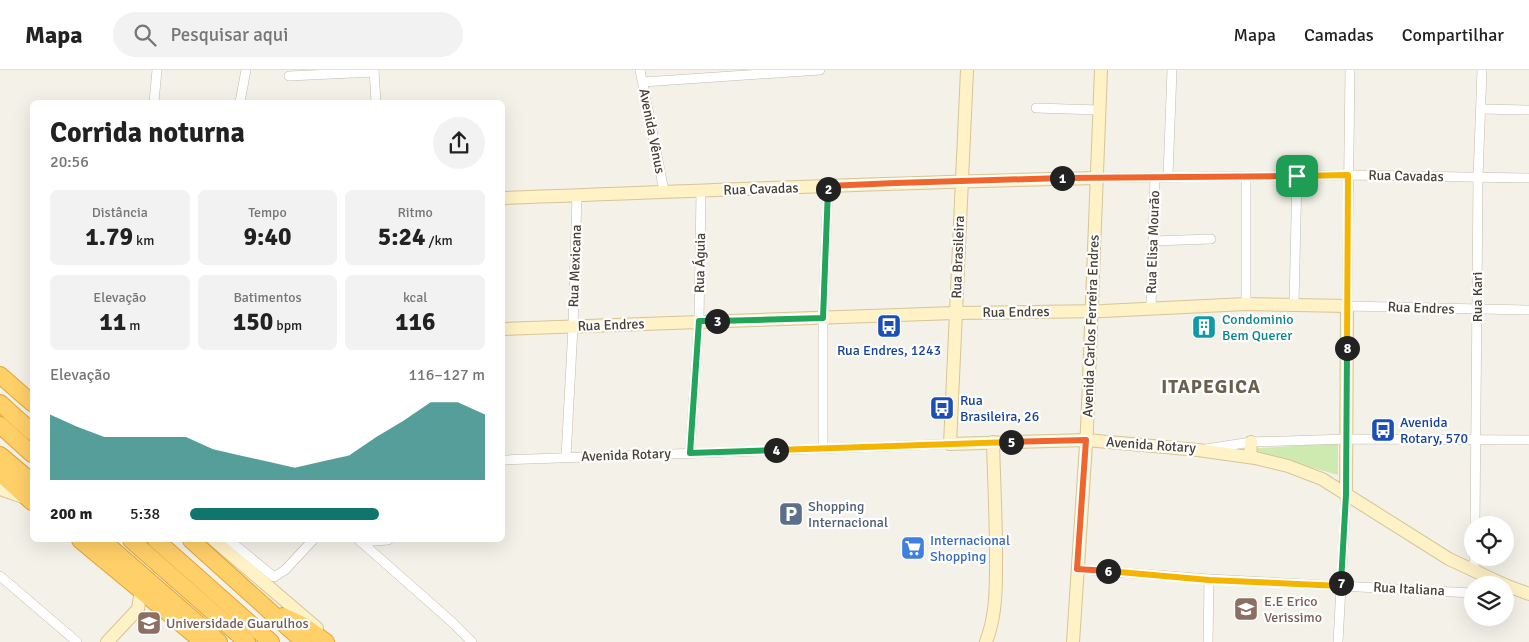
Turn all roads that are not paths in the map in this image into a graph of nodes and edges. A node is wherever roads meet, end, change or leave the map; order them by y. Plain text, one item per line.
1 (158, 70) edge
2 (246, 70) edge
3 (640, 70) edge
4 (820, 70) edge
5 (967, 70) edge
6 (1101, 70) edge
7 (1172, 70) edge
8 (1350, 70) edge
9 (1482, 70) edge
10 (374, 71) edge
11 (778, 71) edge
12 (290, 76) dead end
13 (643, 82) junction
14 (154, 100) edge
15 (240, 100) edge
16 (376, 100) edge
17 (1036, 108) dead end
18 (1481, 109) junction
19 (1099, 110) junction
20 (1529, 110) edge
21 (1348, 175) junction
22 (1168, 176) junction
23 (1246, 176) junction
24 (1297, 176) junction
25 (1155, 177) junction
26 (1097, 178) junction
27 (1478, 178) junction
28 (1529, 178) edge
29 (961, 181) junction
30 (828, 186) junction
31 (664, 191) junction
32 (701, 192) junction
33 (577, 195) junction
34 (505, 198) edge
35 (1211, 239) dead end
36 (1153, 241) junction
37 (1246, 304) junction
38 (1294, 304) junction
39 (1347, 306) junction
40 (1151, 307) junction
41 (1477, 310) junction
42 (1529, 310) edge
43 (1092, 311) junction
44 (955, 313) junction
45 (823, 318) junction
46 (699, 321) junction
47 (573, 327) junction
48 (505, 328) edge
49 (0, 375) edge
50 (30, 401) edge
51 (0, 404) edge
52 (0, 426) edge
53 (30, 430) edge
54 (1347, 438) junction
55 (1086, 440) junction
56 (1476, 440) junction
57 (1529, 440) edge
58 (994, 442) junction
59 (1251, 442) junction
60 (950, 444) junction
61 (823, 448) junction
62 (1198, 450) junction
63 (30, 452) edge
64 (690, 453) junction
65 (0, 455) edge
66 (566, 457) junction
67 (1250, 457) junction
68 (505, 460) edge
69 (0, 473) edge
70 (30, 480) edge
71 (0, 488) edge
72 (1346, 495) junction
73 (30, 500) edge
74 (30, 501) edge
75 (1475, 516) edge
76 (82, 542) edge
77 (104, 542) edge
78 (133, 542) edge
79 (158, 542) edge
80 (193, 542) edge
81 (216, 542) edge
82 (231, 542) edge
83 (311, 542) edge
84 (361, 542) edge
85 (1474, 566) edge
86 (1077, 569) junction
87 (1474, 572) junction
88 (0, 576) edge
89 (1483, 576) edge
90 (1209, 580) junction
91 (1341, 586) junction
92 (1514, 589) edge
93 (141, 590) junction
94 (1464, 593) edge
95 (1529, 594) edge
96 (266, 607) junction
97 (77, 642) edge
98 (107, 642) edge
99 (203, 642) edge
100 (219, 642) edge
101 (247, 642) edge
102 (271, 642) edge
103 (304, 642) edge
104 (326, 642) edge
105 (334, 642) edge
106 (472, 642) edge
107 (986, 642) edge
108 (1073, 642) edge
109 (1208, 642) edge
110 (1338, 642) edge

1 - 14 street
2 - 15 street
3 - 13 street, Avenida Vênus
4 - 11 street
5 - 29 street, Rua Brasileira
6 - 19 street, Avenida Carlos Ferreira Endres
7 - 22 street
8 - 21 street
9 - 18 street, Rua Kari
10 - 12 street
10 - 16 street
11 - 13 street
13 - 31 street, Avenida Vênus
17 - 19 street
18 - 20 street
18 - 27 street, Rua Kari
19 - 26 street, Avenida Carlos Ferreira Endres
21 - 24 street, Rua Cavadas
21 - 27 street, Rua Cavadas
21 - 39 street
22 - 23 street, Rua Cavadas
22 - 25 street, Rua Cavadas
23 - 24 street, Rua Cavadas
23 - 37 street
24 - 38 street
25 - 26 street, Rua Cavadas
25 - 36 street, Rua Elisa Mourão
26 - 29 street, Rua Cavadas
26 - 43 street, Avenida Carlos Ferreira Endres
27 - 28 street, Rua Cavadas
27 - 41 street, Rua Kari
29 - 30 street, Rua Cavadas
29 - 44 street, Rua Brasileira
30 - 32 street, Rua Cavadas
30 - 45 street
31 - 32 street, Rua Cavadas
31 - 33 street, Rua Cavadas
32 - 46 street, Rua Águia
33 - 34 street, Rua Cavadas
33 - 47 street, Rua Mexicana
35 - 36 street
36 - 40 street, Rua Elisa Mourão
37 - 38 street, Rua Endres
37 - 40 street, Rua Endres
38 - 39 street, Rua Endres
39 - 41 street, Rua Endres
39 - 54 street
40 - 43 street, Rua Endres
41 - 42 street, Rua Endres
41 - 56 street, Rua Kari
43 - 44 street, Rua Endres
43 - 55 street, Avenida Carlos Ferreira Endres
44 - 45 street, Rua Endres
44 - 60 street, Rua Brasileira
45 - 46 street, Rua Endres
45 - 61 street
46 - 47 street, Rua Endres
46 - 64 street, Rua Águia
47 - 48 street, Rua Endres
47 - 66 street, Rua Mexicana
49 - 50 highway
51 - 53 highway
52 - 63 highway
54 - 56 street, Avenida Rotary
54 - 59 street, Avenida Rotary
54 - 72 street
55 - 58 street, Avenida Rotary
55 - 62 street, Avenida Rotary
55 - 86 street, Avenida Carlos Ferreira Endres
56 - 57 street, Avenida Rotary
56 - 75 street, Rua Kari
58 - 60 street, Avenida Rotary
58 - 107 street
59 - 62 street, Avenida Rotary
59 - 67 street
60 - 61 street, Avenida Rotary
61 - 64 street, Avenida Rotary
62 - 67 street
64 - 66 street, Avenida Rotary
65 - 70 highway
66 - 68 street, Avenida Rotary
67 - 72 street
69 - 73 highway
71 - 74 street
72 - 87 street
72 - 91 street
76 - 93 highway
77 - 100 highway
78 - 101 highway
79 - 102 highway
80 - 96 highway
81 - 105 street
82 - 83 street
84 - 106 street
85 - 87 street
86 - 90 street, Rua Italiana
86 - 108 street, Avenida Carlos Ferreira Endres
87 - 89 street
88 - 97 street
90 - 91 street, Rua Italiana
90 - 109 street
91 - 94 street, Rua Italiana
91 - 110 street
92 - 95 street
93 - 98 street
93 - 99 highway
96 - 103 highway
96 - 104 highway

